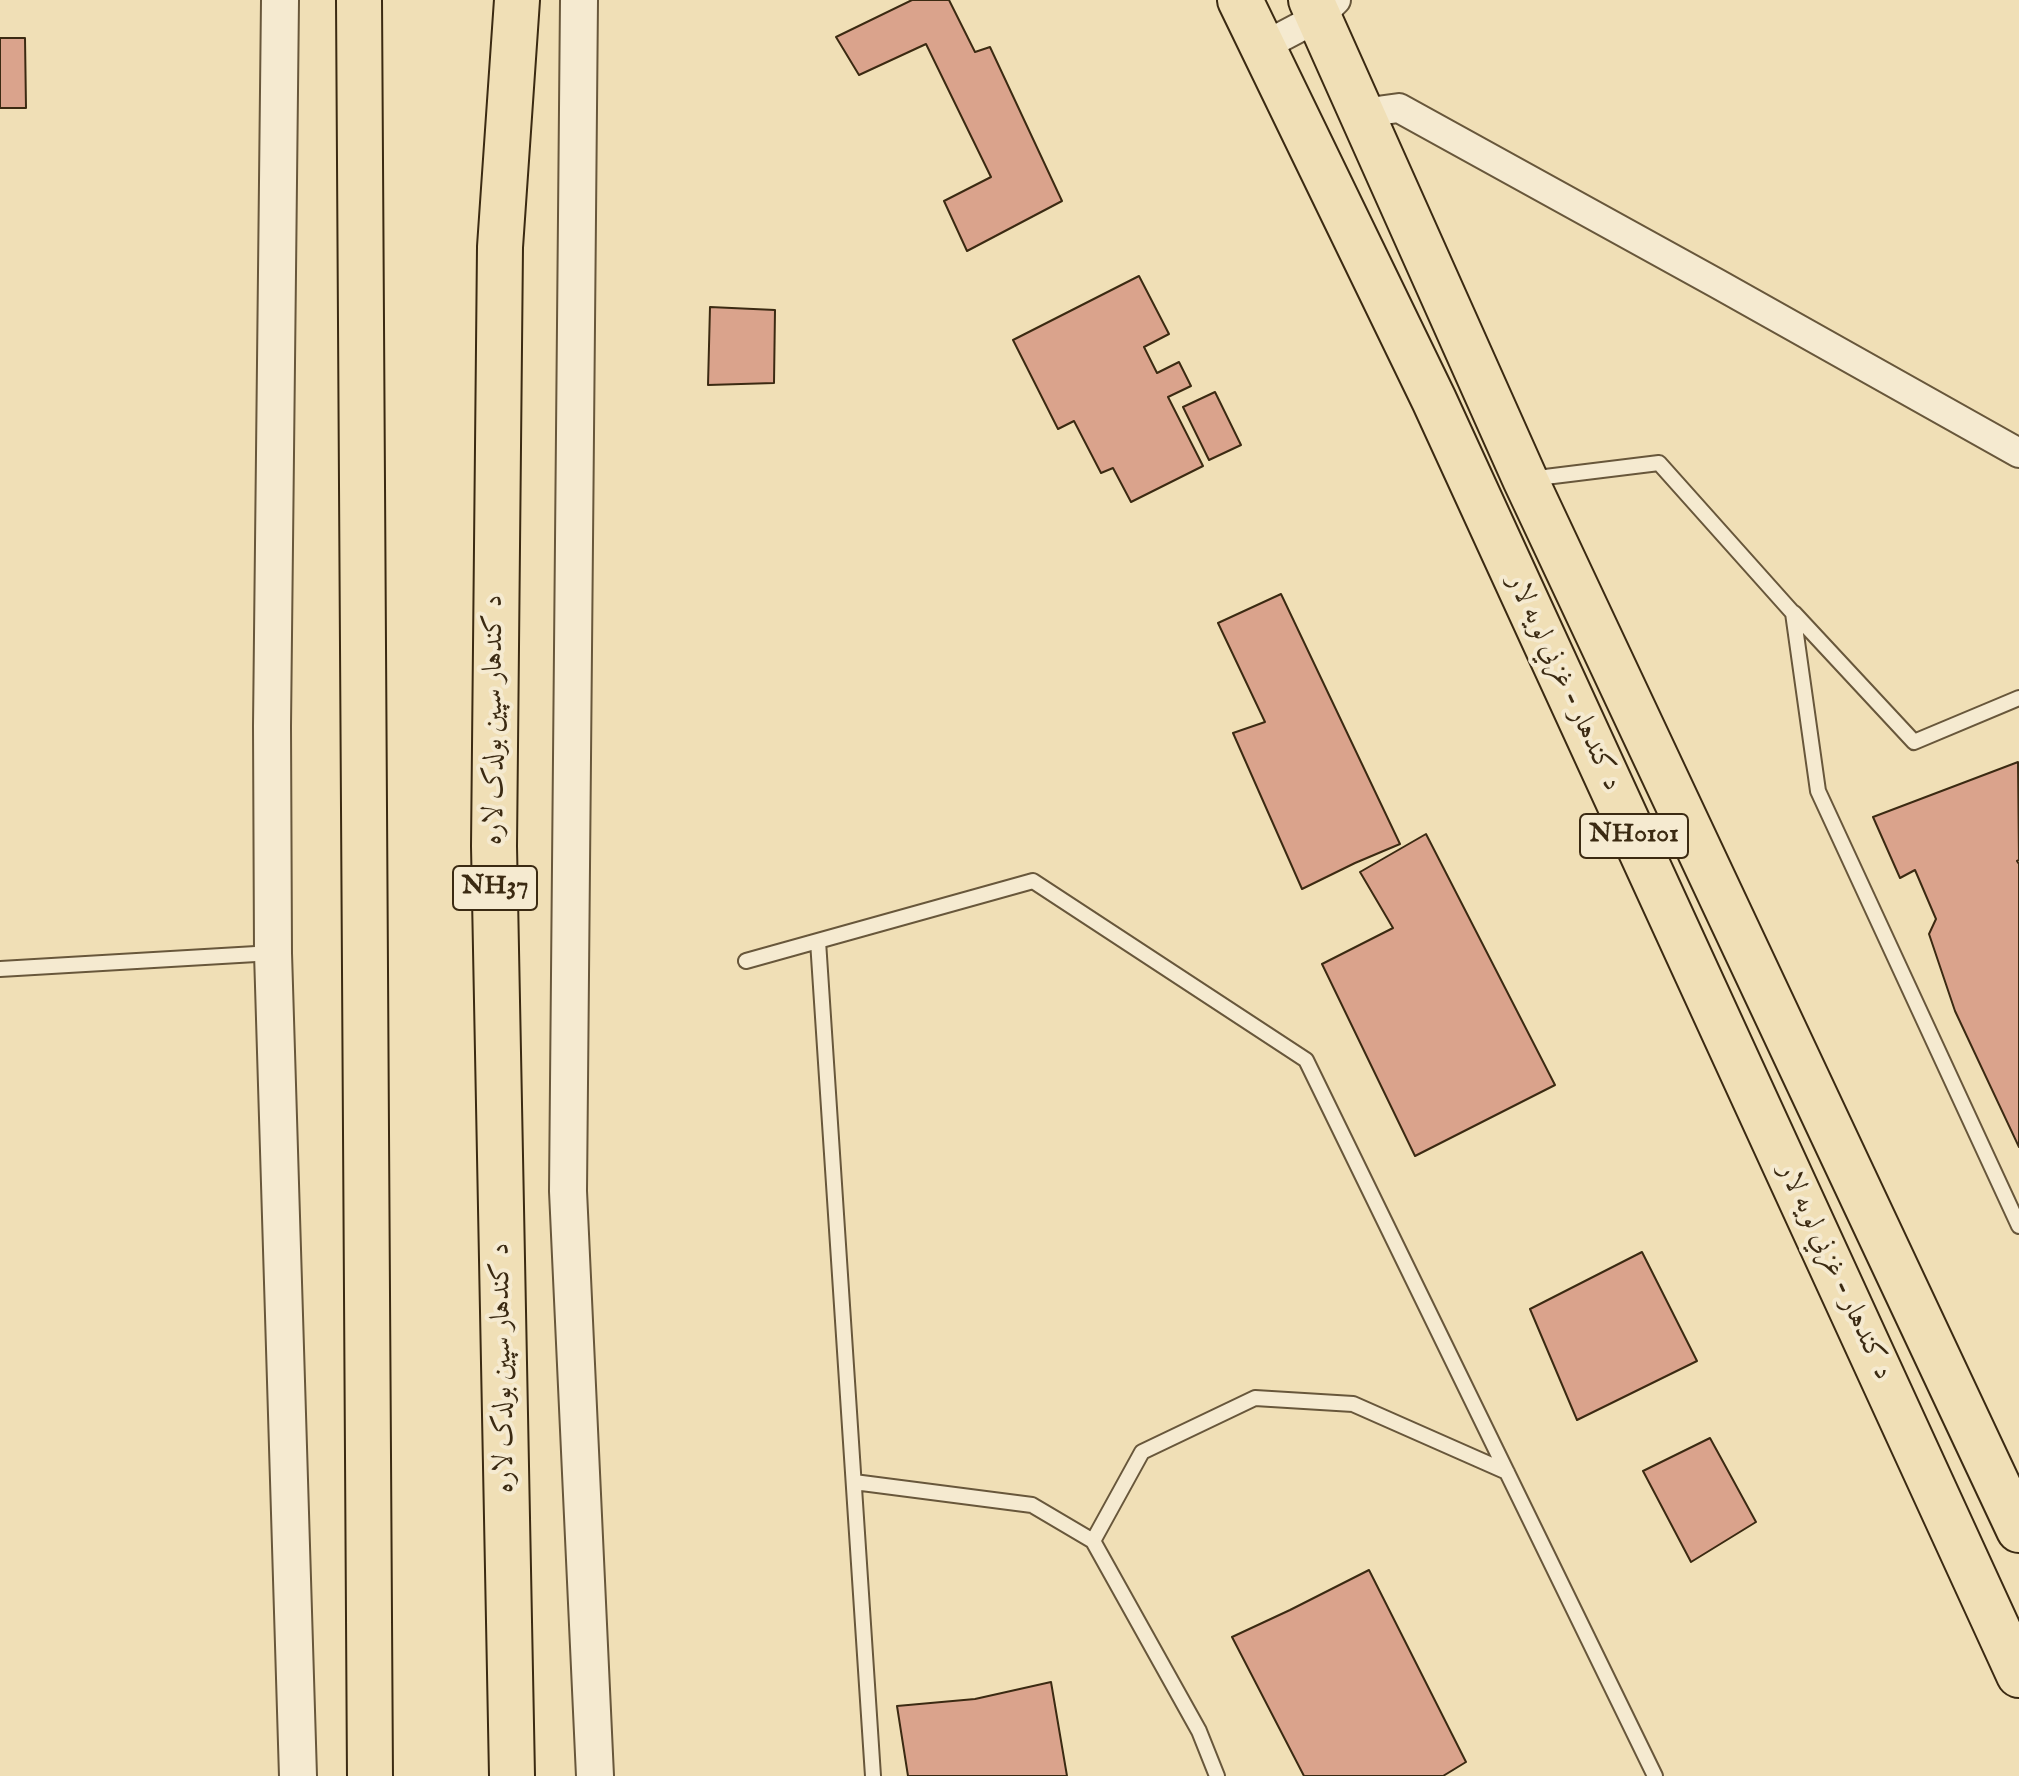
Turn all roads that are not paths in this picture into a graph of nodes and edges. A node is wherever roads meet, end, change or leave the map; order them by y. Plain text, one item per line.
1 (280, 0) edge
2 (359, 0) edge
3 (517, 0) edge
4 (579, 0) edge
5 (1240, 0) edge
6 (1322, 6) edge
7 (1262, 47) junction
8 (1362, 113) junction
9 (2019, 453) edge
10 (1525, 479) junction
11 (1793, 613) junction
12 (2019, 698) edge
13 (818, 941) junction
14 (273, 953) junction
15 (746, 961) dead end
16 (0, 969) edge
17 (2019, 1226) edge
18 (1507, 1472) junction
19 (854, 1482) junction
20 (2019, 1530) edge
21 (1093, 1541) junction
22 (2019, 1675) edge
23 (298, 1776) edge
24 (370, 1776) edge
25 (512, 1776) edge
26 (595, 1776) edge
27 (873, 1776) edge
28 (1217, 1776) edge
29 (1655, 1776) edge

1 - 14 street
2 - 24 highway
3 - 25 highway, د کندهار سپین بولدک لاره / NH37
4 - 26 street
5 - 7 highway, د کندهار - غزني لويه لار / NH0101
6 - 7 street
6 - 8 highway, د کندهار - غزني لويه لار / NH0101
7 - 22 highway, د کندهار - غزني لويه لار / NH0101
8 - 9 street
8 - 10 highway, د کندهار - غزني لويه لار / NH0101
10 - 11 lane
10 - 20 highway, د کندهار - غزني لويه لار / NH0101
11 - 12 lane
11 - 17 lane
13 - 15 lane
13 - 18 lane
13 - 19 lane
14 - 16 lane
14 - 23 street
18 - 21 lane
18 - 29 lane
19 - 21 lane
19 - 27 lane
21 - 28 lane

